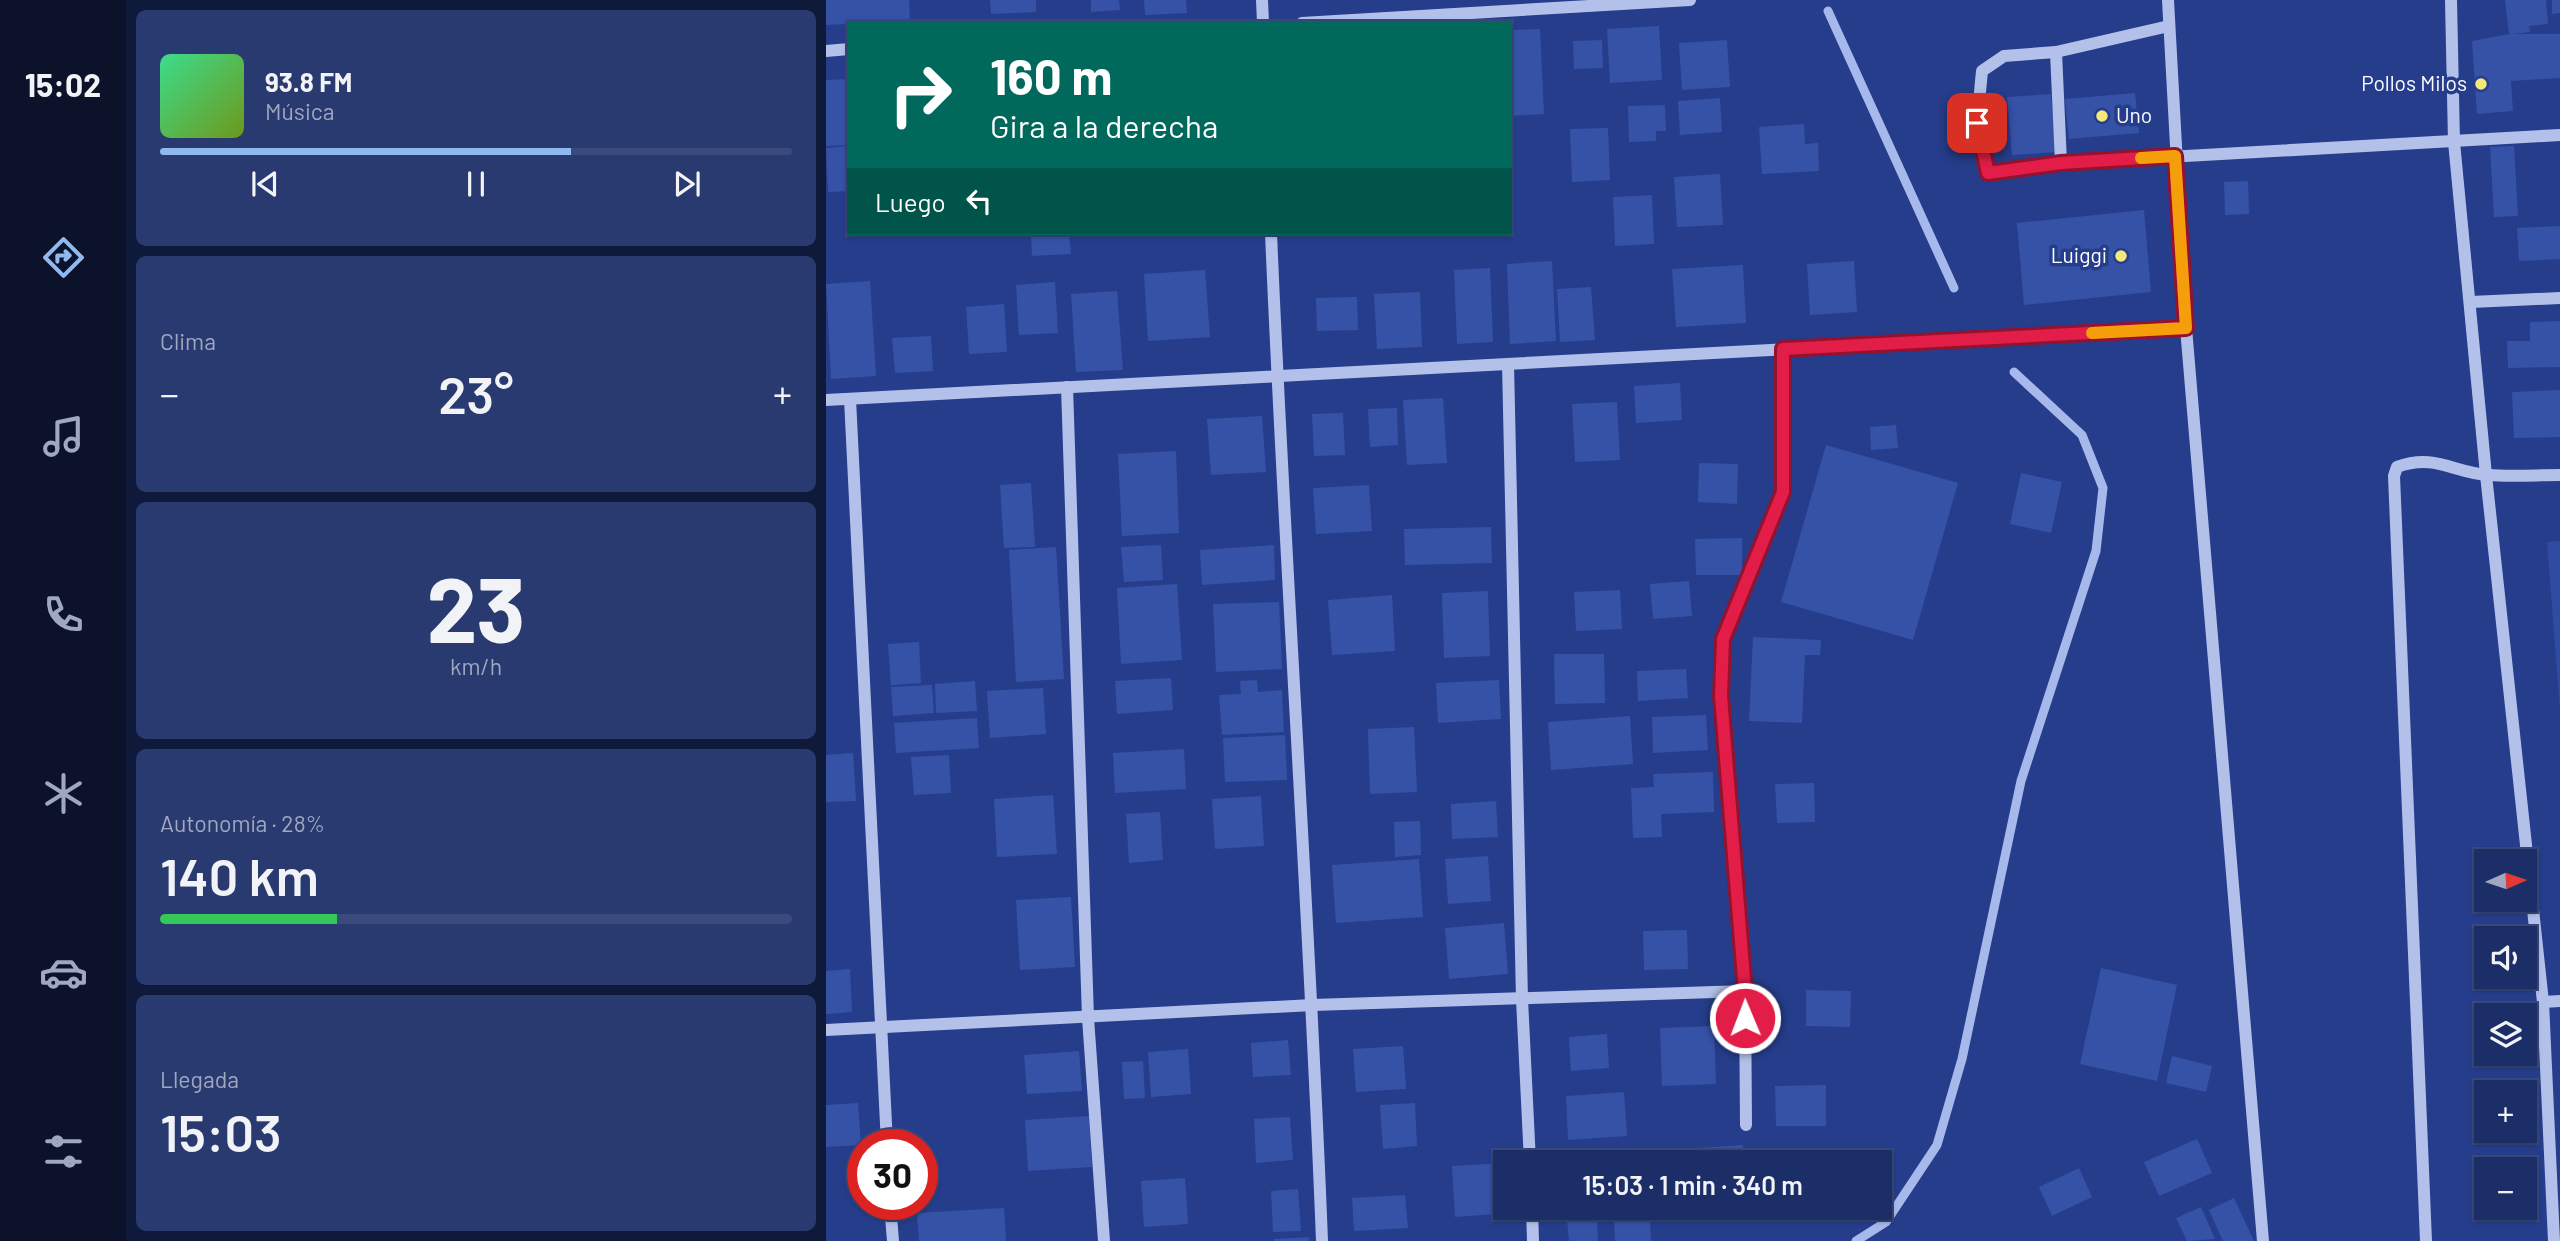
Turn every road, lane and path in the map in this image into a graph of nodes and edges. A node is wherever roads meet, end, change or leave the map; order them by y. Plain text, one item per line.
1 (1262, 0) edge
2 (1690, 0) edge
3 (2168, 0) edge
4 (2451, 0) edge
5 (1263, 21) edge
6 (1336, 21) edge
7 (2169, 26) junction
8 (847, 49) edge
9 (826, 51) edge
10 (2056, 52) junction
11 (2560, 135) edge
12 (2455, 142) junction
13 (2175, 156) junction
14 (2061, 163) junction
15 (1271, 235) edge
16 (2560, 298) edge
17 (2471, 302) junction
18 (2186, 328) junction
19 (1783, 349) junction
20 (1508, 364) junction
21 (1277, 376) junction
22 (1067, 387) junction
23 (850, 399) junction
24 (826, 400) edge
25 (2486, 475) junction
26 (2560, 475) edge
27 (1745, 991) junction
28 (1522, 999) junction
29 (2560, 1001) edge
30 (2543, 1002) junction
31 (1313, 1004) junction
32 (1088, 1018) junction
33 (879, 1027) junction
34 (826, 1030) edge
35 (1746, 1125) dead end
36 (886, 1129) edge
37 (1529, 1150) edge
38 (2557, 1208) edge
39 (891, 1220) edge
40 (1532, 1220) edge
41 (893, 1241) edge
42 (1104, 1241) edge
43 (1322, 1241) edge
44 (1533, 1241) edge
45 (2263, 1241) edge
46 (2427, 1241) edge
47 (2554, 1241) edge

1 - 5 street
2 - 6 street
3 - 7 street
4 - 12 street
7 - 10 street
7 - 13 street
8 - 9 street
10 - 14 street
10 - 14 street
11 - 12 street
12 - 13 street
12 - 17 street
13 - 14 street
13 - 18 street
15 - 21 street
16 - 17 street
17 - 25 street
18 - 19 street
18 - 45 street
19 - 20 street
19 - 27 street
20 - 21 street
20 - 28 street
21 - 22 street
21 - 31 street
22 - 23 street
22 - 32 street
23 - 24 street
23 - 33 street
25 - 26 street
25 - 30 street
25 - 46 street
27 - 28 street
27 - 35 street
28 - 31 street
28 - 37 street
29 - 30 street
30 - 38 street
31 - 32 street
31 - 43 street
32 - 33 street
32 - 42 street
33 - 34 street
33 - 36 street
38 - 47 street
39 - 41 street
40 - 44 street

